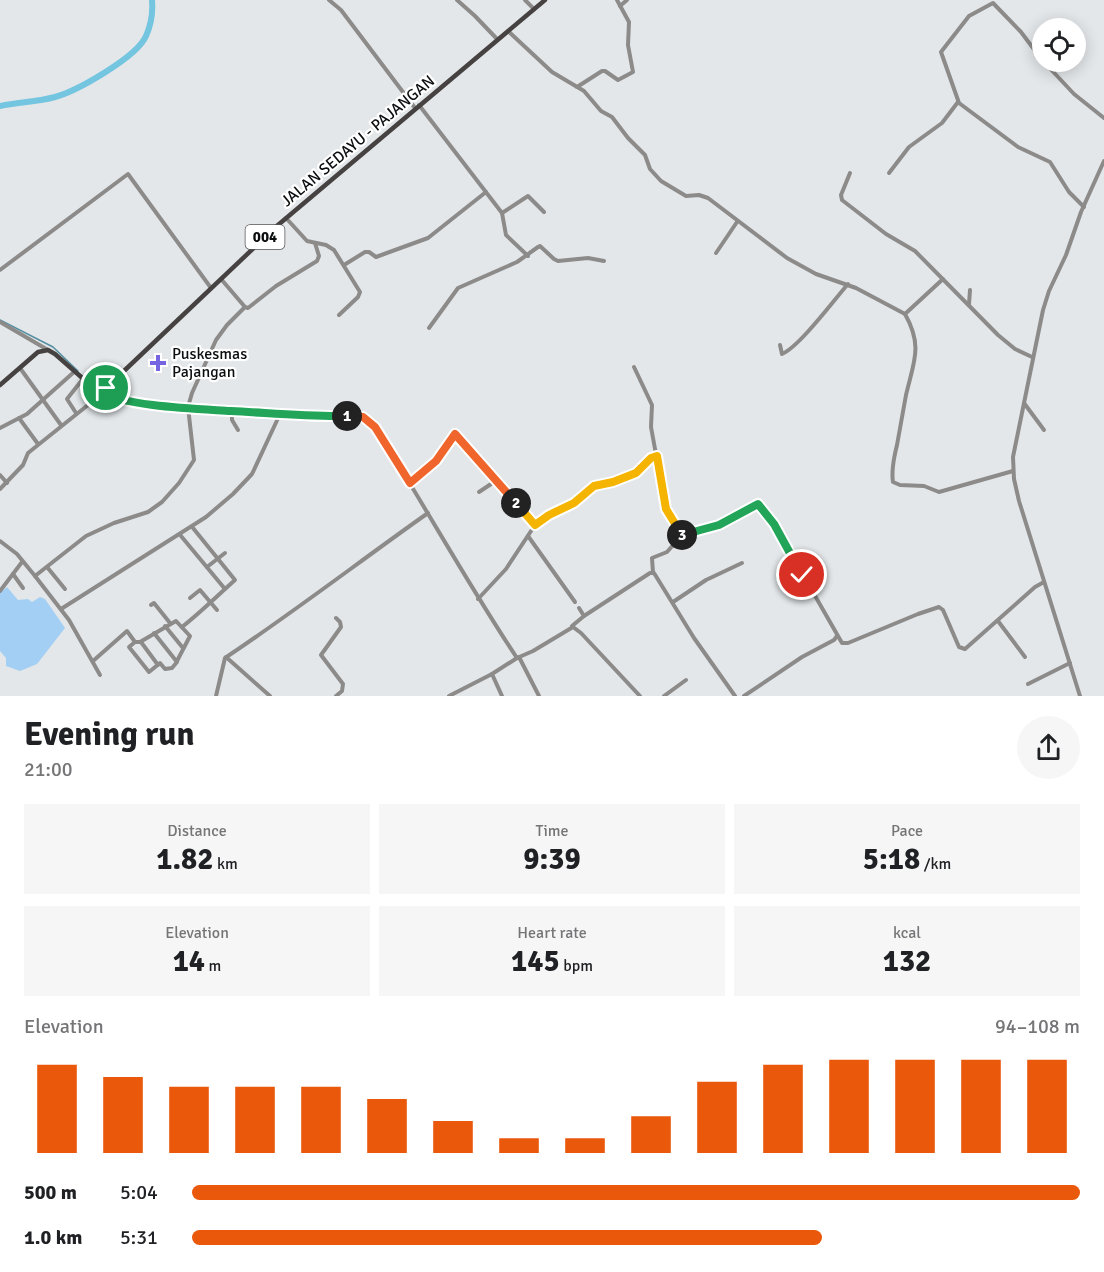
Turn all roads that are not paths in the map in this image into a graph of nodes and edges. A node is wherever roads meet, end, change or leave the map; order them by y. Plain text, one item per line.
1 (329, 0) edge
2 (457, 0) edge
3 (525, 0) edge
4 (545, 0) edge
5 (617, 0) edge
6 (627, 0) edge
7 (620, 6) junction
8 (534, 9) junction
9 (508, 31) junction
10 (497, 39) junction
11 (1032, 46) edge
12 (1053, 72) edge
13 (578, 87) junction
14 (958, 102) junction
15 (417, 106) junction
16 (1104, 118) edge
17 (1104, 161) edge
18 (850, 173) dead end
19 (889, 173) dead end
20 (486, 192) junction
21 (1084, 207) junction
22 (544, 212) dead end
23 (502, 213) junction
24 (286, 218) junction
25 (737, 222) junction
26 (315, 243) junction
27 (716, 253) dead end
28 (528, 256) junction
29 (604, 261) dead end
30 (344, 265) junction
31 (0, 270) edge
32 (221, 279) junction
33 (943, 279) junction
34 (848, 284) junction
35 (211, 288) junction
36 (970, 290) dead end
37 (969, 305) junction
38 (245, 307) junction
39 (905, 314) junction
40 (339, 315) dead end
41 (0, 322) edge
42 (429, 328) dead end
43 (780, 345) dead end
44 (48, 350) junction
45 (1032, 357) junction
46 (634, 367) dead end
47 (20, 368) junction
48 (74, 372) junction
49 (82, 380) junction
50 (0, 385) edge
51 (101, 392) junction
52 (42, 400) junction
53 (1024, 402) junction
54 (188, 407) junction
55 (232, 411) junction
56 (76, 413) junction
57 (280, 414) junction
58 (19, 418) junction
59 (61, 425) junction
60 (0, 428) edge
61 (238, 430) dead end
62 (1044, 430) dead end
63 (38, 444) junction
64 (657, 456) junction
65 (1013, 471) junction
66 (0, 475) edge
67 (497, 480) junction
68 (7, 483) junction
69 (410, 483) junction
70 (0, 489) edge
71 (479, 492) dead end
72 (428, 513) junction
73 (198, 525) dead end
74 (535, 525) junction
75 (193, 528) junction
76 (682, 535) junction
77 (181, 536) junction
78 (528, 536) junction
79 (0, 540) edge
80 (174, 540) dead end
81 (225, 553) dead end
82 (218, 559) junction
83 (22, 562) junction
84 (742, 563) dead end
85 (47, 567) junction
86 (207, 567) junction
87 (653, 573) junction
88 (13, 574) junction
89 (35, 576) junction
90 (1044, 582) junction
91 (23, 588) dead end
92 (65, 589) dead end
93 (225, 589) junction
94 (0, 591) edge
95 (190, 598) dead end
96 (478, 599) junction
97 (575, 602) dead end
98 (673, 602) junction
99 (212, 604) junction
100 (151, 605) dead end
101 (579, 608) dead end
102 (61, 609) junction
103 (217, 610) dead end
104 (584, 616) junction
105 (336, 618) dead end
106 (998, 621) junction
107 (170, 623) junction
108 (165, 626) junction
109 (182, 627) junction
110 (571, 627) junction
111 (154, 633) junction
112 (837, 635) junction
113 (138, 642) junction
114 (183, 648) junction
115 (226, 657) junction
116 (1025, 657) dead end
117 (518, 658) junction
118 (93, 661) junction
119 (177, 662) junction
120 (1070, 663) junction
121 (158, 665) junction
122 (492, 674) junction
123 (100, 675) dead end
124 (686, 680) dead end
125 (1028, 684) dead end
126 (216, 696) edge
127 (270, 696) edge
128 (336, 696) edge
129 (449, 696) edge
130 (502, 696) edge
131 (539, 696) edge
132 (640, 696) edge
133 (664, 696) edge
134 (735, 696) edge
135 (744, 696) edge
136 (1080, 696) edge

1 - 15 street
2 - 10 street
3 - 8 street
4 - 8 main road, JALAN SEDAYU - PAJANGAN / 004
5 - 7 street
6 - 7 street
7 - 13 street
8 - 9 main road, JALAN SEDAYU - PAJANGAN / 004
9 - 10 main road, JALAN SEDAYU - PAJANGAN / 004
9 - 13 street
10 - 15 main road, JALAN SEDAYU - PAJANGAN / 004
11 - 14 street
12 - 16 street
13 - 25 street
14 - 19 street
14 - 21 street
15 - 20 street
15 - 24 main road, JALAN SEDAYU - PAJANGAN / 004
17 - 21 street
18 - 33 street
20 - 23 street
20 - 30 street
21 - 45 street
22 - 23 street
23 - 28 street
24 - 26 street
24 - 32 main road, JALAN SEDAYU - PAJANGAN / 004
25 - 27 street
25 - 34 street
26 - 30 street
26 - 38 street
28 - 29 street
28 - 42 street
30 - 40 street
31 - 35 street
32 - 35 main road, JALAN SEDAYU - PAJANGAN / 004
32 - 38 street
33 - 37 street
33 - 39 street
34 - 39 street
34 - 43 street
35 - 51 main road, JALAN SEDAYU - PAJANGAN / 004
36 - 37 street
37 - 45 street
38 - 54 street
39 - 65 street
41 - 44 street
44 - 47 main road
44 - 48 main road
45 - 53 street
46 - 64 street
47 - 50 main road
47 - 52 street
48 - 49 main road
48 - 52 street
49 - 51 main road
49 - 56 street
51 - 54 street
51 - 56 street
52 - 58 street
52 - 59 street
53 - 62 street
53 - 65 street
54 - 55 street
54 - 85 street
55 - 57 street
55 - 61 street
56 - 59 street
57 - 69 street
57 - 102 street
58 - 60 street
58 - 63 street
59 - 63 street
63 - 68 street
64 - 74 street
64 - 76 street
65 - 90 street
66 - 68 street
67 - 69 street
67 - 71 street
67 - 74 street
68 - 70 street
69 - 72 street
72 - 96 street
72 - 115 street
73 - 75 street
74 - 78 street
75 - 77 street
75 - 82 street
76 - 87 street
76 - 112 street
77 - 80 street
77 - 86 street
78 - 96 street
78 - 97 street
79 - 83 street
81 - 82 street
82 - 86 street
82 - 93 street
83 - 88 street
83 - 89 street
84 - 98 street
85 - 89 street
85 - 92 street
86 - 93 street
87 - 98 street
87 - 104 street
88 - 91 street
88 - 94 street
89 - 102 street
90 - 106 street
90 - 120 street
93 - 99 street
95 - 99 street
96 - 117 street
98 - 134 street
99 - 103 street
99 - 109 street
100 - 107 street
101 - 104 street
102 - 118 street
104 - 110 street
105 - 128 street
106 - 112 street
106 - 116 street
107 - 108 street
107 - 109 street
108 - 111 street
108 - 114 street
109 - 114 street
110 - 117 street
110 - 132 street
111 - 113 street
111 - 119 street
112 - 135 street
113 - 118 street
113 - 121 street
113 - 121 street
114 - 119 street
115 - 126 street
115 - 127 street
117 - 122 street
117 - 131 street
118 - 123 street
119 - 121 street
120 - 125 street
120 - 136 street
122 - 129 street
122 - 130 street
124 - 133 street

